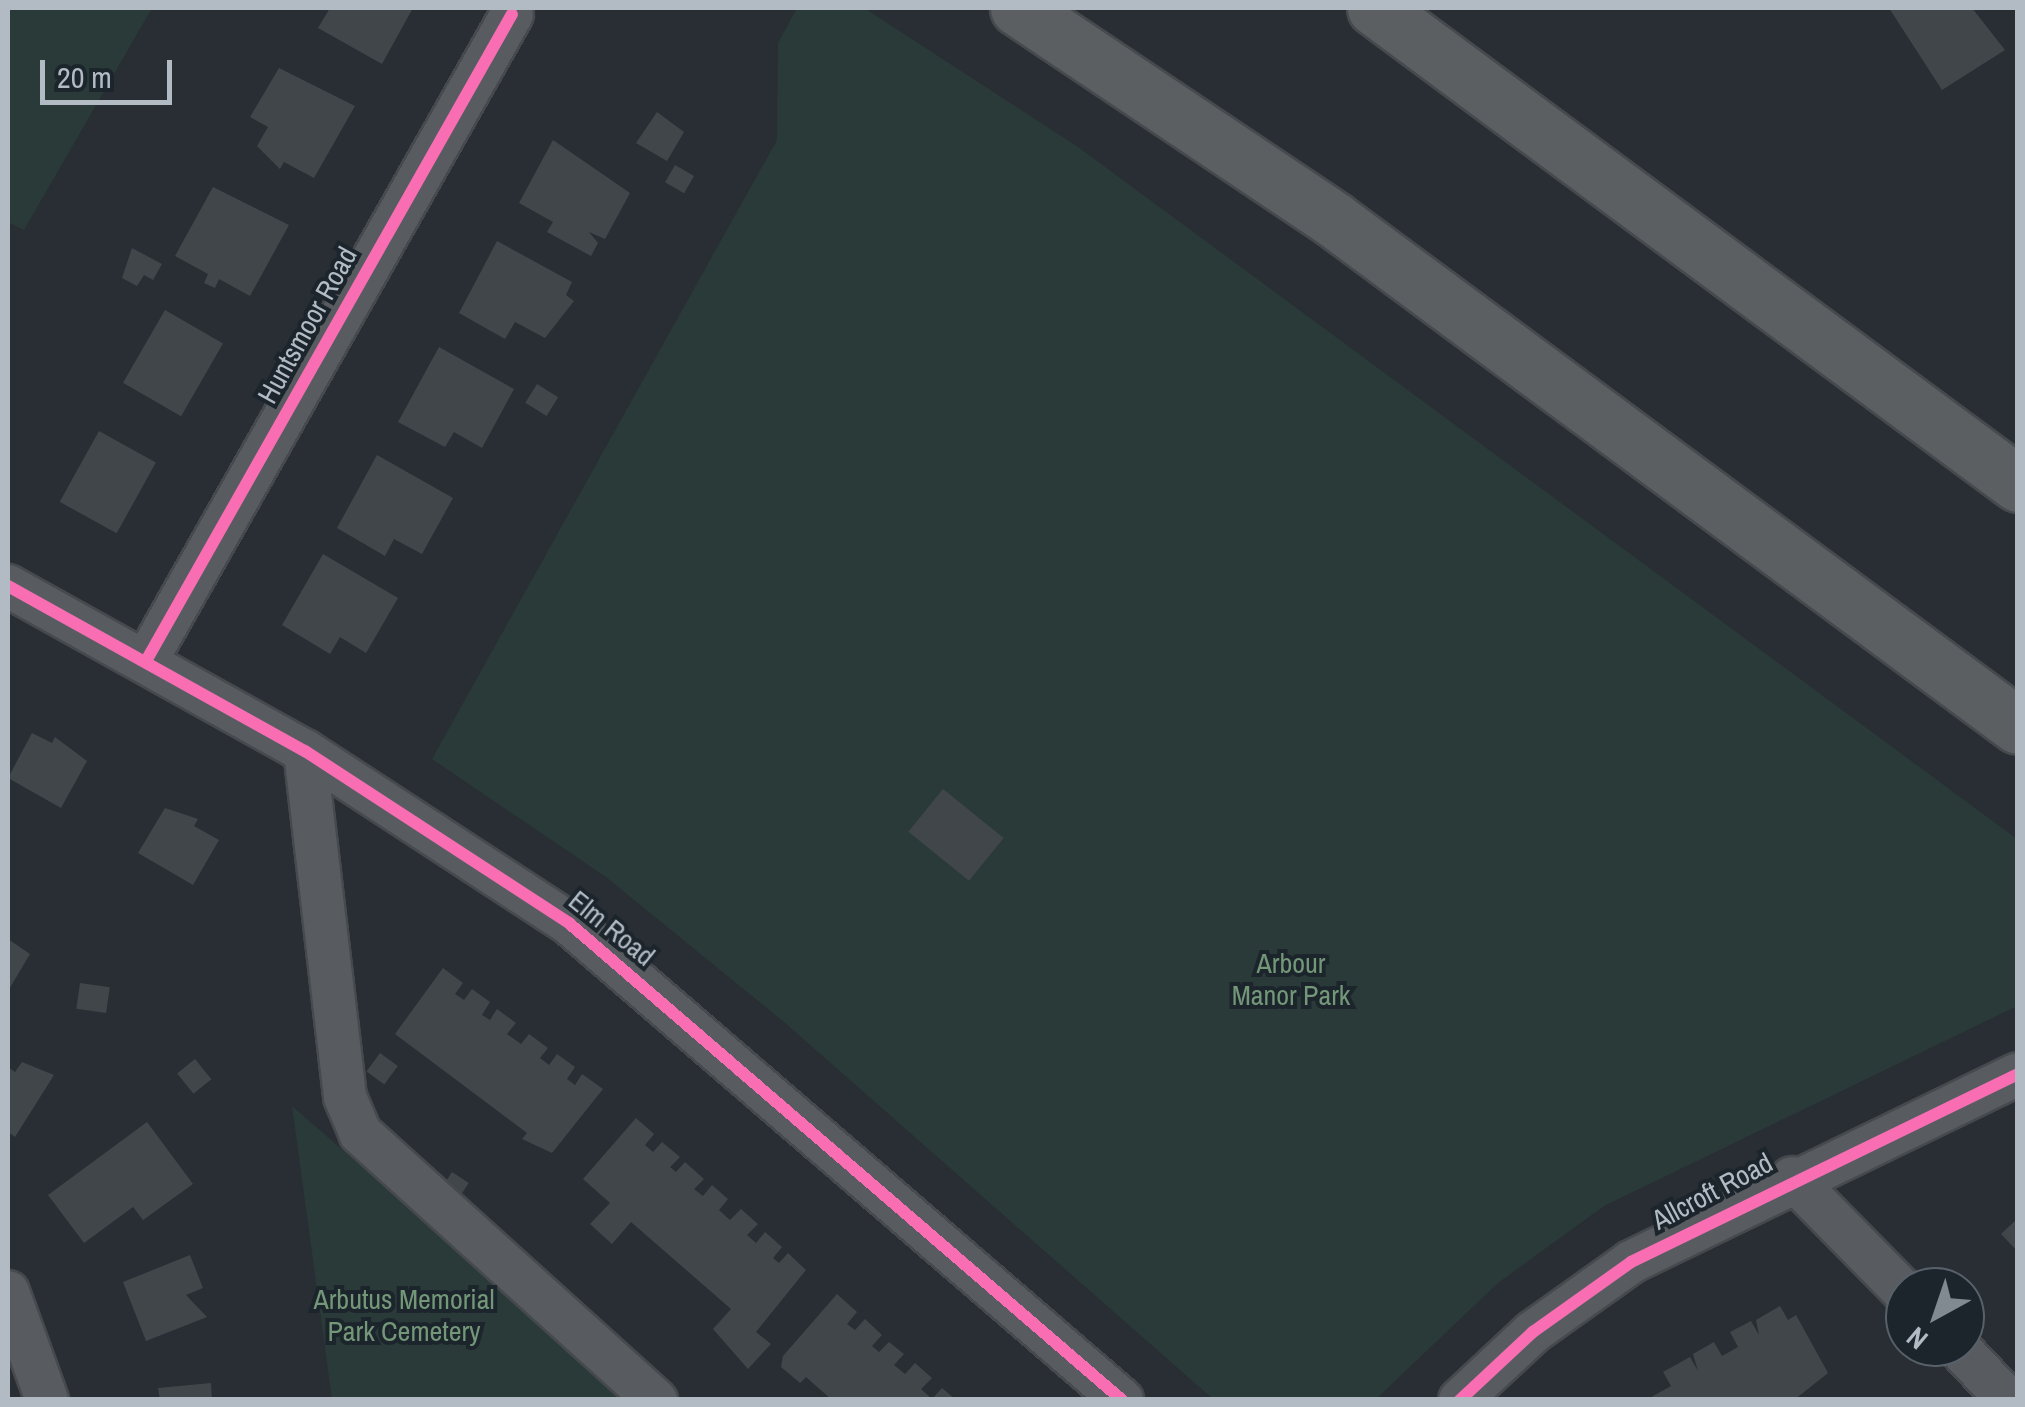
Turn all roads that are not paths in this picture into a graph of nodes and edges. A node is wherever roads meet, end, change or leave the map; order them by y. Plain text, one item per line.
1 (1018, 8) edge
2 (1376, 8) edge
3 (512, 14) dead end
4 (2018, 484) edge
5 (8, 586) edge
6 (146, 661) junction
7 (2018, 726) edge
8 (305, 752) junction
9 (2018, 1074) edge
10 (1792, 1178) junction
11 (1885, 1273) edge
12 (8, 1292) edge
13 (1974, 1367) edge
14 (1996, 1396) edge
15 (46, 1400) edge
16 (656, 1400) edge
17 (1122, 1400) edge
18 (1460, 1400) edge

1 - 7 highway
2 - 4 highway
3 - 6 street, Huntsmoor Road
5 - 6 street, Elm Road
6 - 8 street, Elm Road
8 - 16 street
8 - 17 street, Elm Road
9 - 10 street, Allcroft Road
10 - 11 street
10 - 18 street, Allcroft Road
12 - 15 street
13 - 14 street

